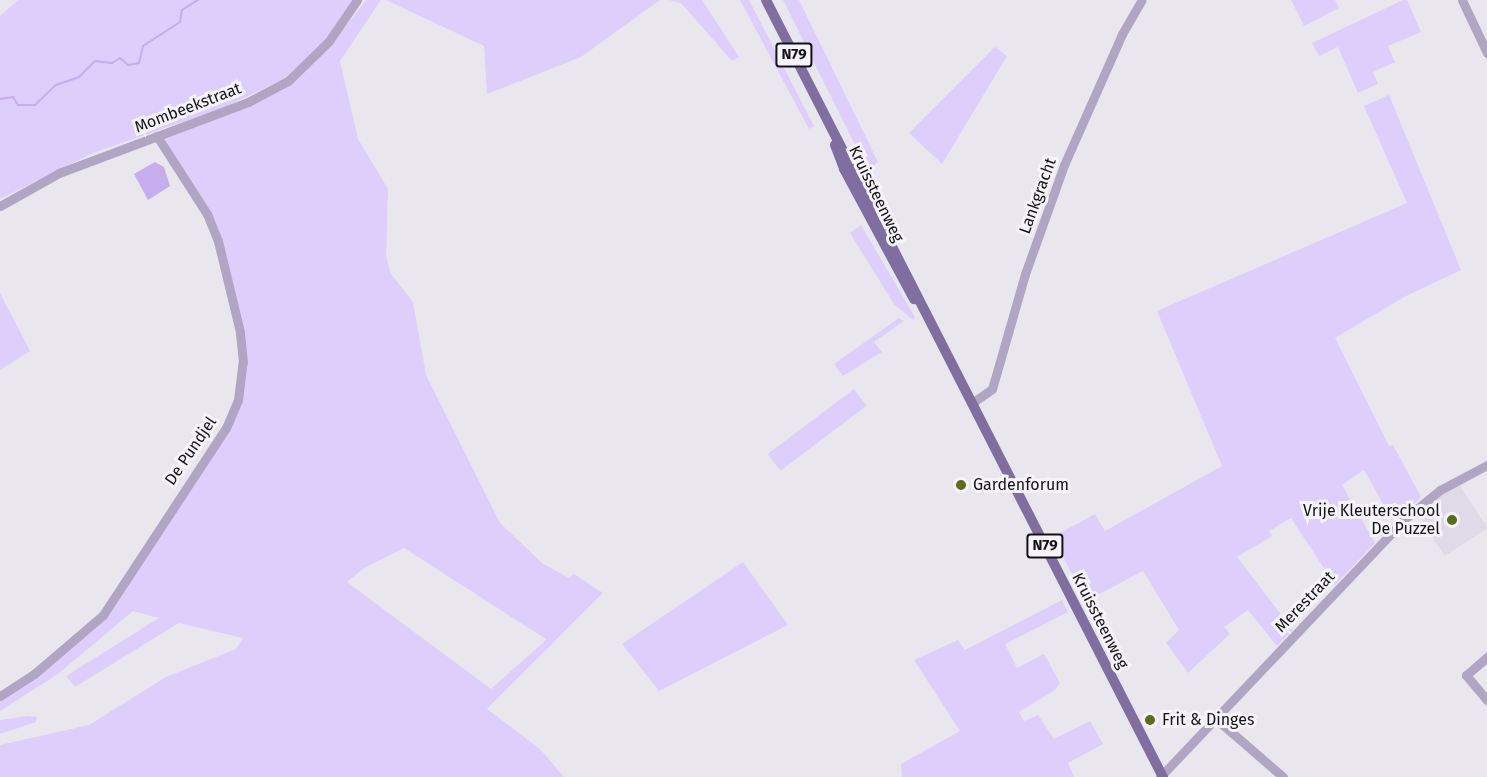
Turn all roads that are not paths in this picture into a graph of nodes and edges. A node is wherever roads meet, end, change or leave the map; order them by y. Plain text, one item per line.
1 (357, 0) edge
2 (766, 0) edge
3 (1142, 0) edge
4 (1462, 0) edge
5 (1487, 54) edge
6 (157, 136) junction
7 (0, 206) edge
8 (972, 404) junction
9 (1487, 465) edge
10 (1487, 657) edge
11 (0, 696) edge
12 (1487, 700) edge
13 (1215, 718) junction
14 (1161, 776) edge
15 (1283, 777) edge

1 - 6 street, Mombeekstraat
2 - 8 main road, Kruissteenweg / N79
3 - 8 street, Lankgracht
4 - 5 street
6 - 7 street, Mombeekstraat
6 - 11 street, De Pundjel
8 - 14 main road, Kruissteenweg / N79
9 - 13 street, Merestraat
10 - 12 street
13 - 14 street, Merestraat
13 - 15 street

